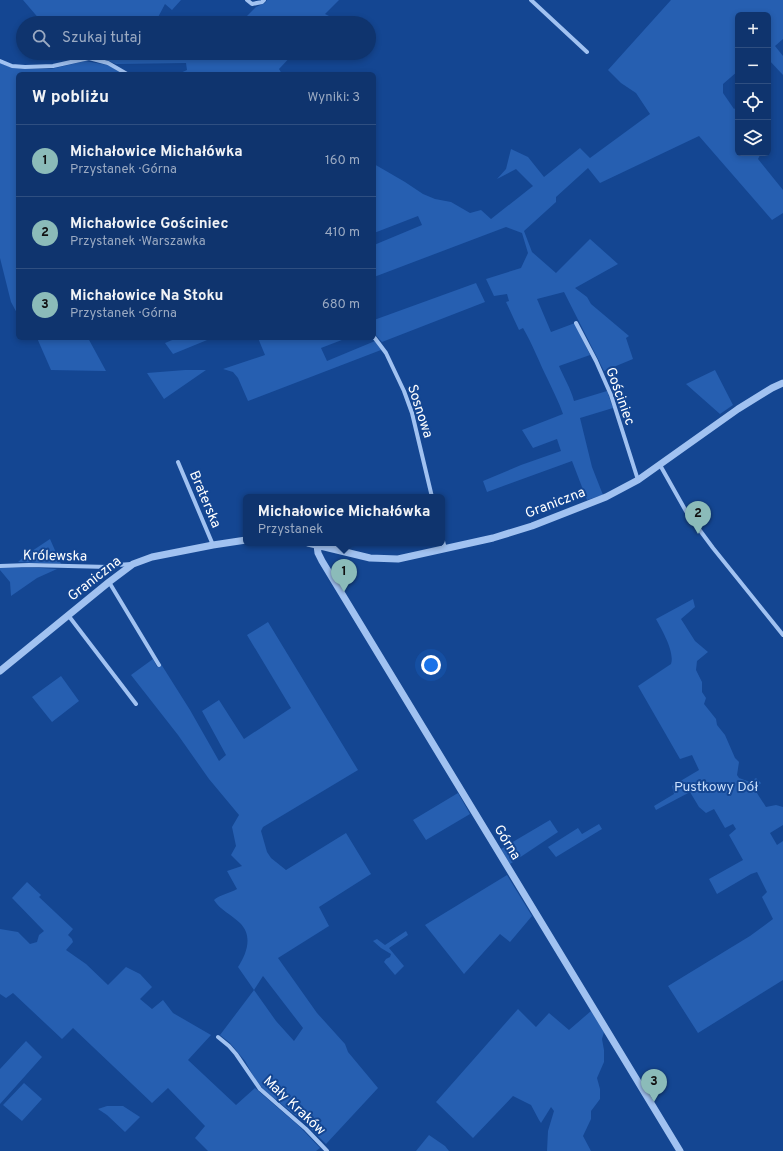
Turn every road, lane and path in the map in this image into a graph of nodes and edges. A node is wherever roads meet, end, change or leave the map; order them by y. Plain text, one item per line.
1 (247, 0) edge
2 (264, 0) edge
3 (531, 0) edge
4 (587, 52) dead end
5 (79, 60) edge
6 (96, 60) edge
7 (0, 61) edge
8 (124, 72) edge
9 (576, 323) dead end
10 (376, 340) edge
11 (783, 383) edge
12 (178, 462) dead end
13 (660, 465) junction
14 (638, 480) junction
15 (431, 494) edge
16 (243, 540) edge
17 (213, 545) junction
18 (317, 546) edge
19 (321, 546) edge
20 (444, 546) edge
21 (445, 549) junction
22 (133, 564) junction
23 (0, 566) edge
24 (108, 582) junction
25 (68, 615) junction
26 (783, 635) edge
27 (159, 665) dead end
28 (0, 671) edge
29 (136, 704) dead end
30 (218, 1037) dead end
31 (327, 1151) edge
32 (680, 1151) edge

1 - 2 street
3 - 4 street
5 - 7 street
6 - 8 street
9 - 14 street, Gościniec
10 - 15 street, Sosnowa
11 - 13 street, Graniczna
12 - 17 street, Braterska
13 - 14 street, Graniczna
13 - 26 street
14 - 21 street, Graniczna
16 - 17 street, Graniczna
17 - 22 street, Graniczna
18 - 32 street, Górna
19 - 21 street, Graniczna
20 - 21 street
22 - 23 street, Królewska
22 - 24 street, Graniczna
24 - 25 street, Graniczna
24 - 27 street
25 - 28 street, Graniczna
25 - 29 street
30 - 31 street, Mały Kraków

